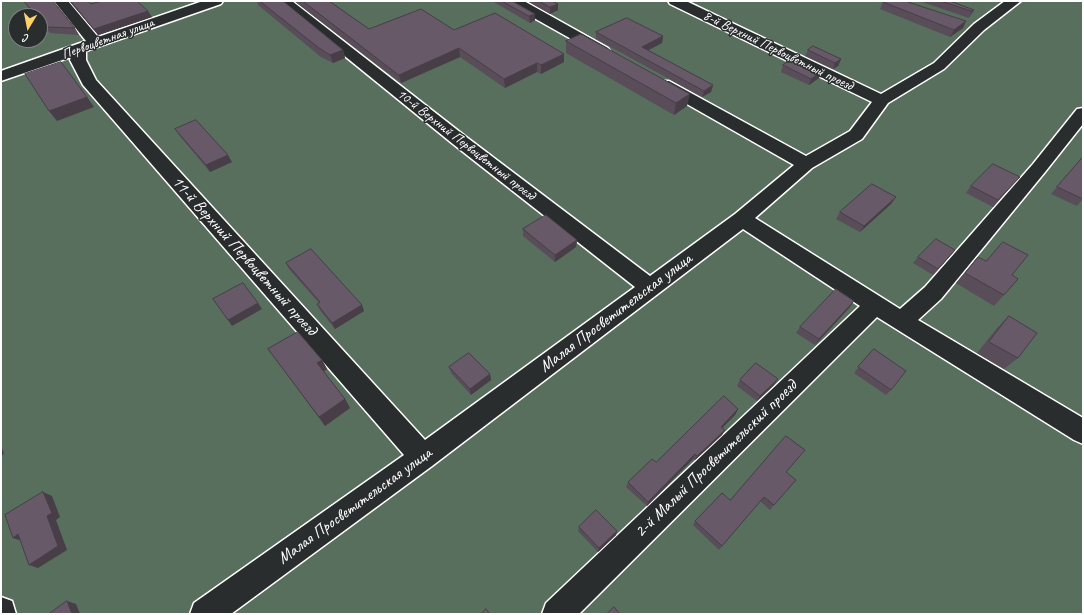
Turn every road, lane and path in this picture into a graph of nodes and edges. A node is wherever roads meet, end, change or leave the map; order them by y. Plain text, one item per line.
1 (61, 1) edge
2 (216, 1) edge
3 (284, 1) edge
4 (514, 1) edge
5 (675, 1) edge
6 (1014, 1) edge
7 (87, 46) junction
8 (618, 59) edge
9 (1, 76) edge
10 (653, 79) edge
11 (882, 100) junction
12 (1083, 113) edge
13 (806, 164) junction
14 (742, 219) junction
15 (650, 287) junction
16 (875, 305) junction
17 (901, 321) junction
18 (1083, 432) edge
19 (423, 457) junction
20 (205, 614) edge
21 (556, 614) edge

1 - 7 lane
2 - 7 lane, Первоцветная улица
3 - 15 lane, 10-й Верхний Первоцветный проезд
4 - 8 lane
5 - 11 lane, 8-й Верхний Первоцветный проезд
6 - 11 lane, Малая Просветительская улица
7 - 9 lane, Первоцветная улица
7 - 19 lane, 11-й Верхний Первоцветный проезд
10 - 13 lane
11 - 13 lane, Малая Просветительская улица
12 - 17 lane
13 - 14 lane, Малая Просветительская улица
14 - 15 lane, Малая Просветительская улица
14 - 16 lane
15 - 19 lane, Малая Просветительская улица
16 - 17 lane
16 - 21 lane, 2-й Малый Просветительский проезд
17 - 18 lane
19 - 20 lane, Малая Просветительская улица

